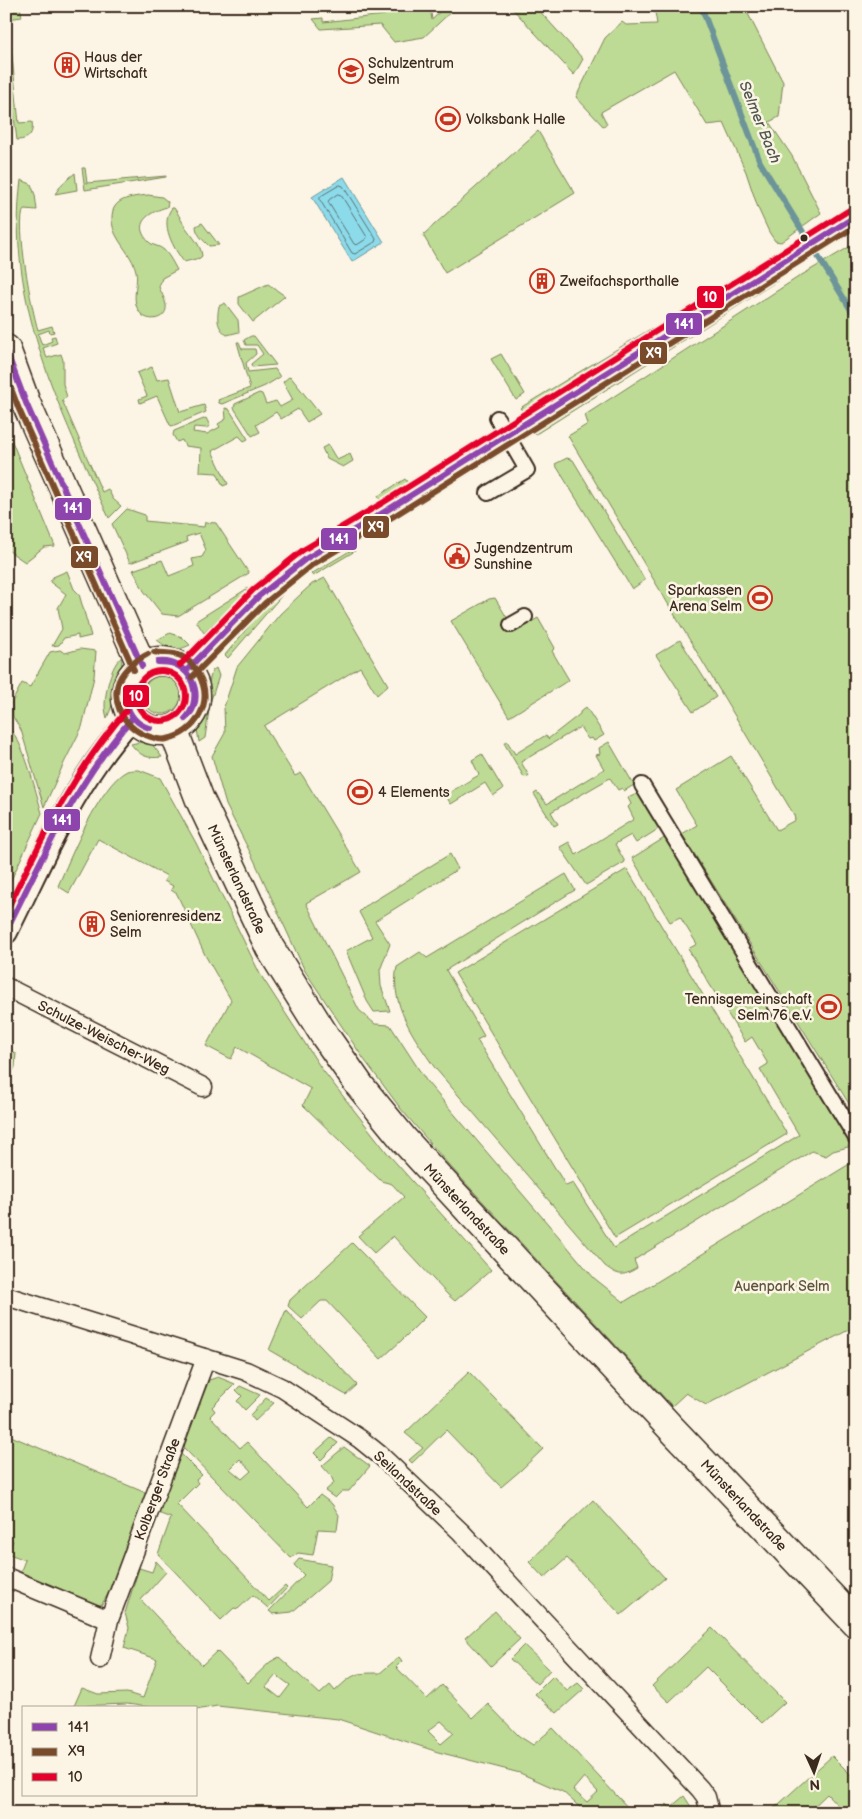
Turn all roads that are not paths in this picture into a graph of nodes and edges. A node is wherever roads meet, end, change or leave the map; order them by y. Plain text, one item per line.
1 (856, 216) edge
2 (6, 349) edge
3 (502, 426) junction
4 (488, 493) dead end
5 (525, 617) dead end
6 (511, 625) dead end
7 (142, 666) junction
8 (186, 671) junction
9 (133, 717) junction
10 (173, 728) junction
11 (642, 785) dead end
12 (6, 932) edge
13 (6, 987) edge
14 (203, 1087) dead end
15 (856, 1138) edge
16 (6, 1296) edge
17 (206, 1358) junction
18 (6, 1577) edge
19 (109, 1620) junction
20 (856, 1624) edge
21 (100, 1659) dead end
22 (710, 1813) edge

1 - 3 street
2 - 7 main road
3 - 4 street
3 - 8 street
5 - 6 street
7 - 8 main road
7 - 9 main road
8 - 10 main road
9 - 10 main road
9 - 12 street
10 - 20 main road, Münsterlandstraße
11 - 15 street
13 - 14 street, Schulze-Weischer-Weg
16 - 17 street, Seilandstraße
17 - 19 street, Kolberger Straße
17 - 22 street, Seilandstraße
18 - 19 street
19 - 21 street, Kolberger Straße

